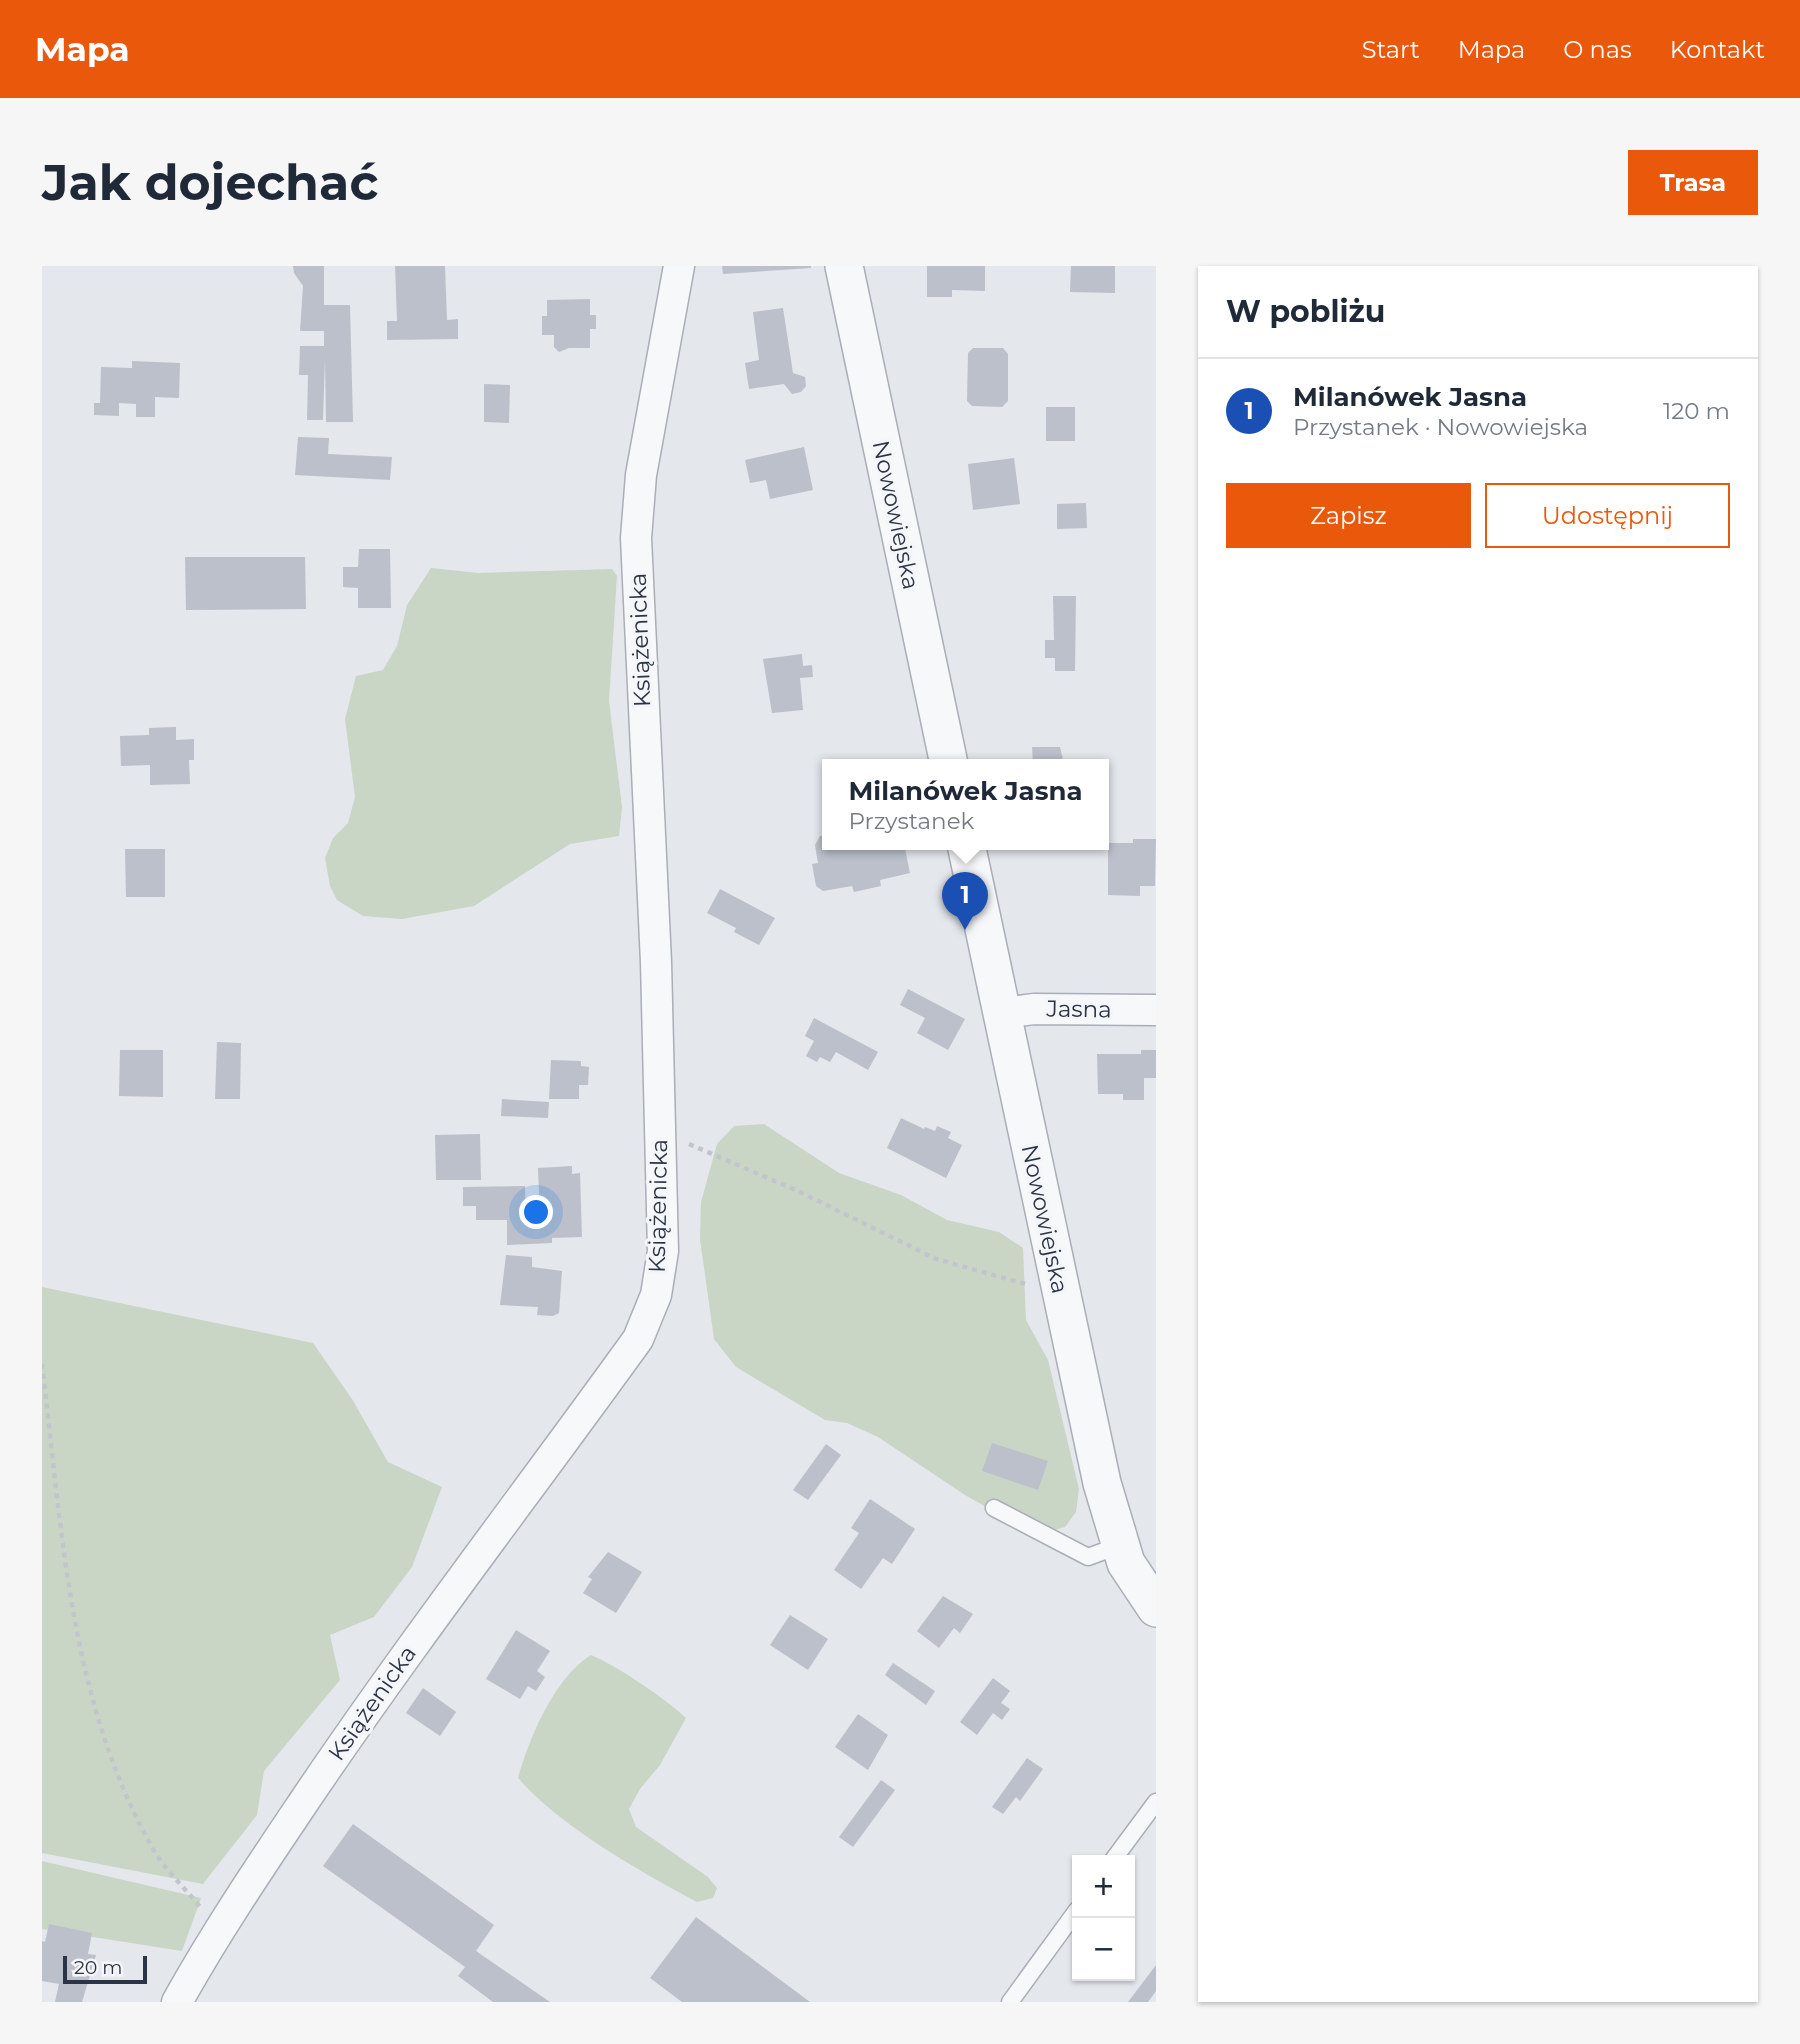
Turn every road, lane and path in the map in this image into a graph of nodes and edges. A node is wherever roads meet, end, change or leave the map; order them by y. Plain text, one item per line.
1 (679, 266) edge
2 (844, 266) edge
3 (948, 759) edge
4 (967, 850) edge
5 (1156, 1010) edge
6 (1002, 1013) junction
7 (659, 1131) junction
8 (1060, 1293) junction
9 (42, 1364) edge
10 (994, 1508) dead end
11 (1118, 1546) junction
12 (1151, 1592) edge
13 (1156, 1802) edge
14 (1118, 1855) edge
15 (1072, 1917) edge
16 (218, 1928) junction
17 (177, 2002) edge
18 (1010, 2002) edge

1 - 7 street, Książenicka
2 - 3 street, Nowowiejska
4 - 6 street, Nowowiejska
5 - 6 street, Jasna
6 - 8 street, Nowowiejska
7 - 8 path
7 - 16 street, Książenicka
8 - 11 street, Nowowiejska
9 - 16 path
10 - 11 lane
11 - 12 street, Nowowiejska
13 - 14 lane
15 - 18 lane
16 - 17 street, Książenicka

